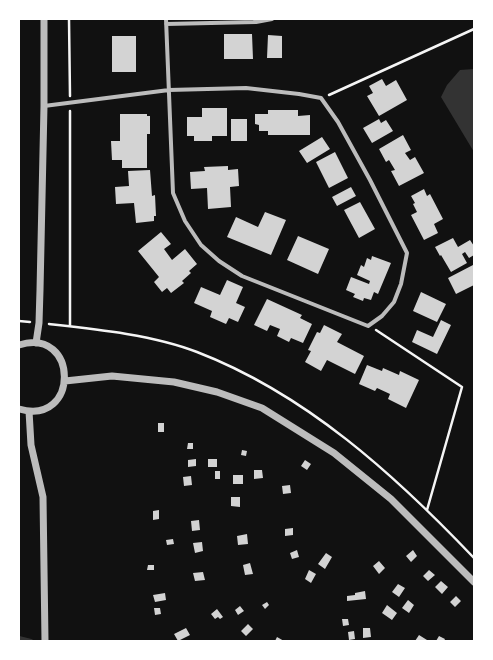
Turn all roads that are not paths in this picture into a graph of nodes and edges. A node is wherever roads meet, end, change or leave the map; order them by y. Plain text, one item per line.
1 (44, 19) edge
2 (272, 19) edge
3 (256, 20) edge
4 (166, 21) edge
5 (169, 90) junction
6 (44, 106) junction
7 (36, 343) junction
8 (19, 345) edge
9 (65, 382) junction
10 (19, 409) edge
11 (29, 411) junction
12 (474, 582) edge
13 (45, 641) edge

1 - 6 street
2 - 3 street
3 - 4 street
4 - 5 street
5 - 5 street
5 - 6 street
6 - 7 street
7 - 8 street
7 - 9 street
9 - 11 street
9 - 12 street
10 - 11 street
11 - 13 street

